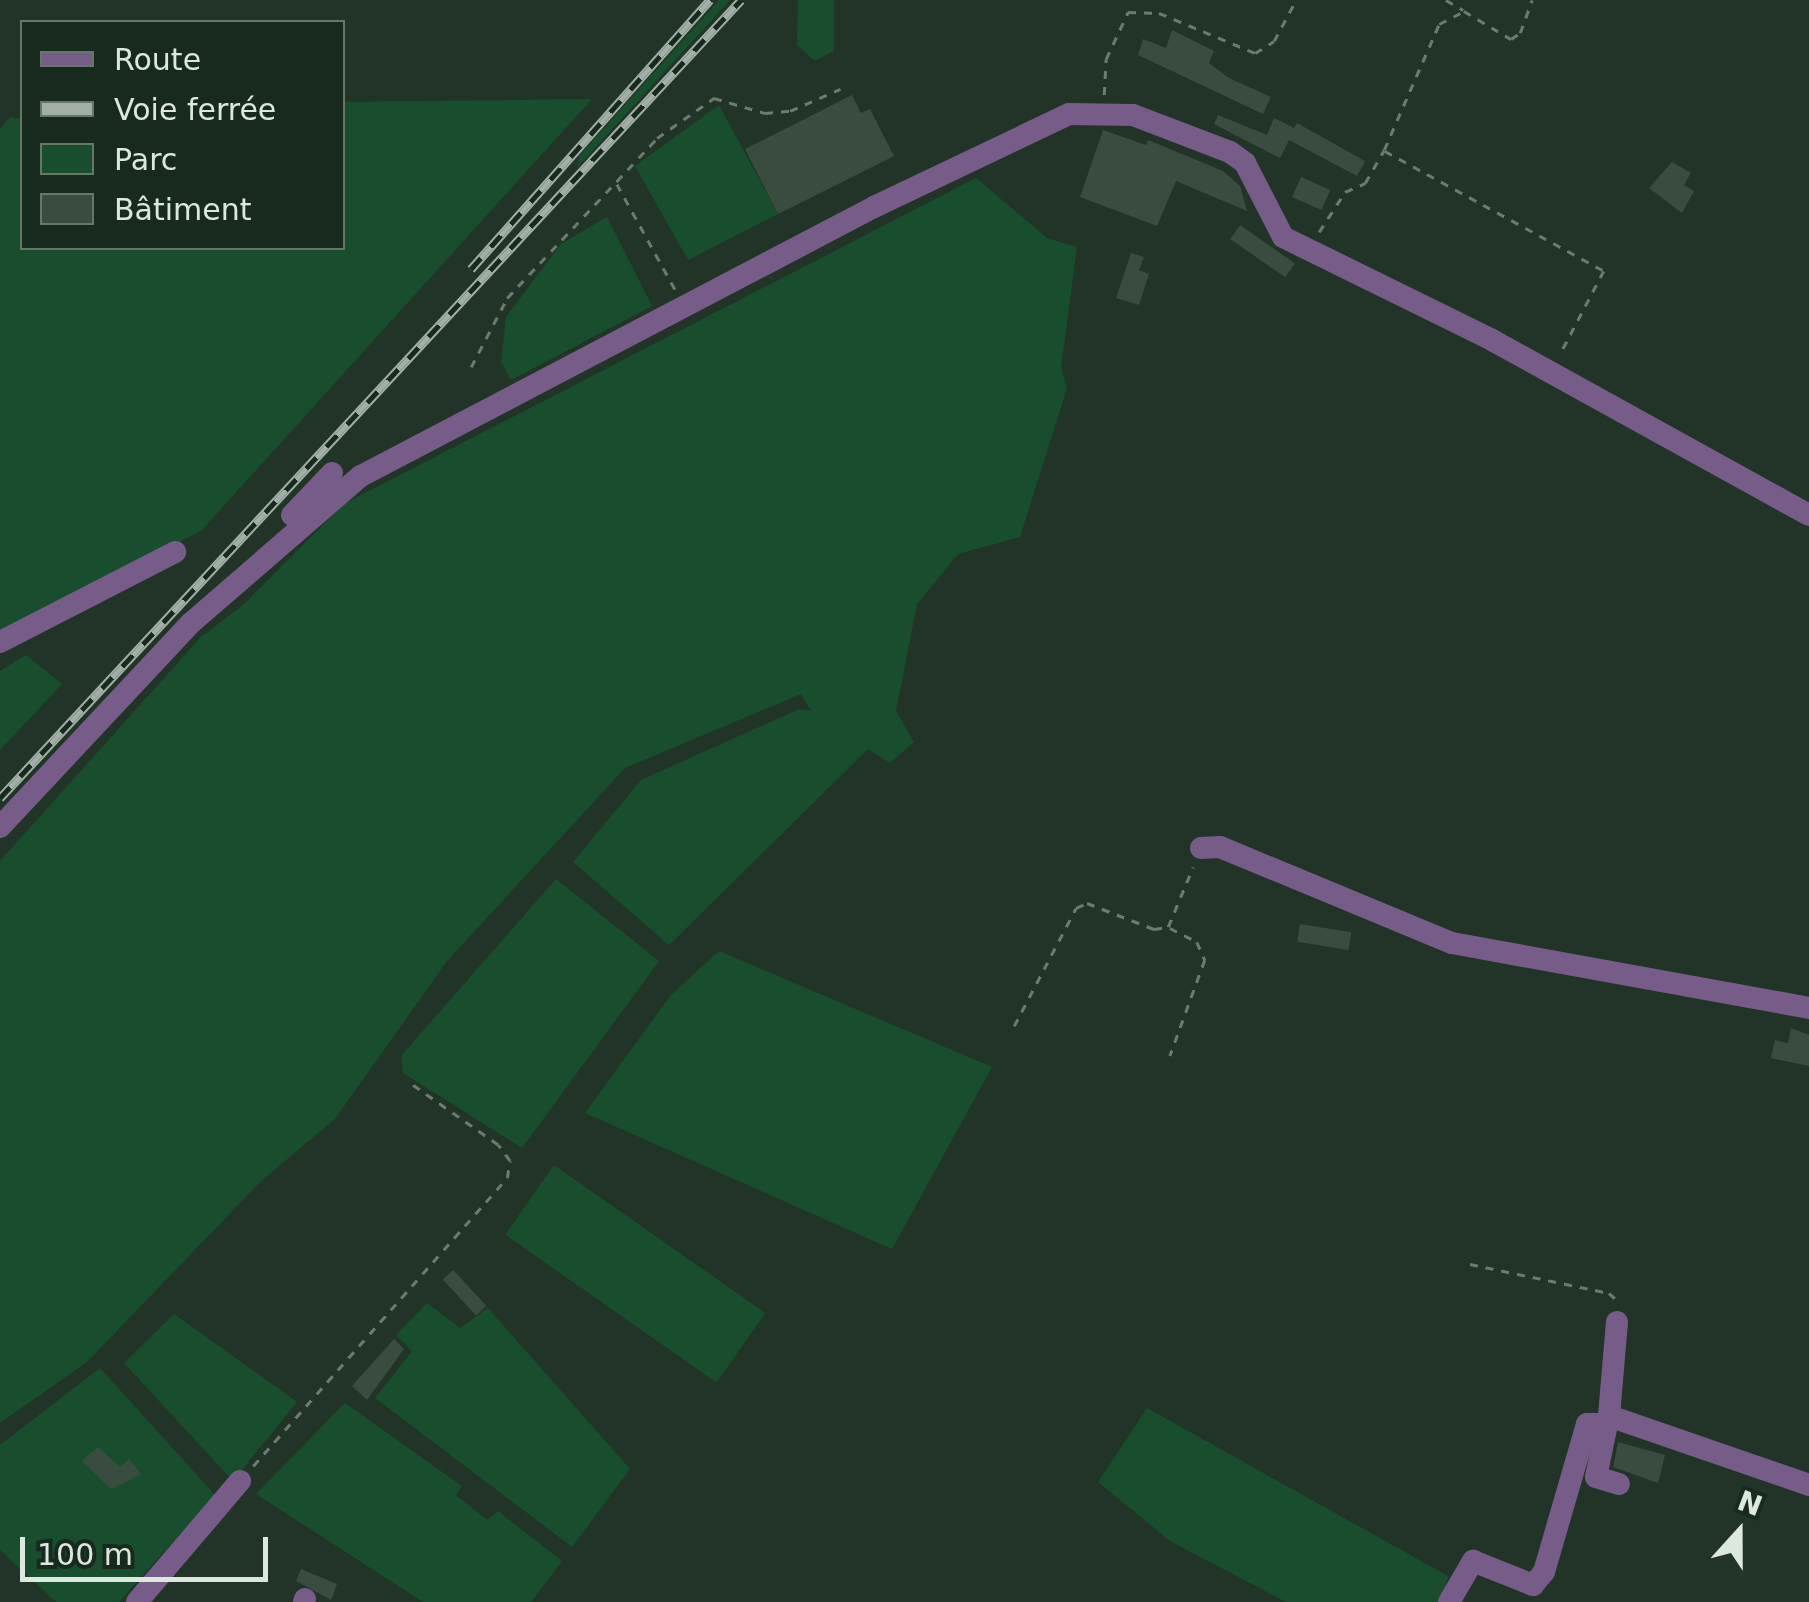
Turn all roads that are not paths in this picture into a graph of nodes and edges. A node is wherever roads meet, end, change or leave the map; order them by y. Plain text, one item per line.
1 (332, 473) dead end
2 (1809, 515) edge
3 (288, 535) junction
4 (175, 552) dead end
5 (0, 642) edge
6 (0, 827) edge
7 (1201, 848) road end
8 (1809, 1008) edge
9 (1618, 1322) road end
10 (1608, 1420) junction
11 (240, 1481) road end
12 (1619, 1484) dead end
13 (1809, 1485) edge
14 (137, 1602) edge
15 (1448, 1602) edge

1 - 3 street
2 - 3 street
3 - 6 street
4 - 5 street
7 - 8 street
9 - 10 street
10 - 12 street
10 - 13 street
10 - 15 street
11 - 14 street

